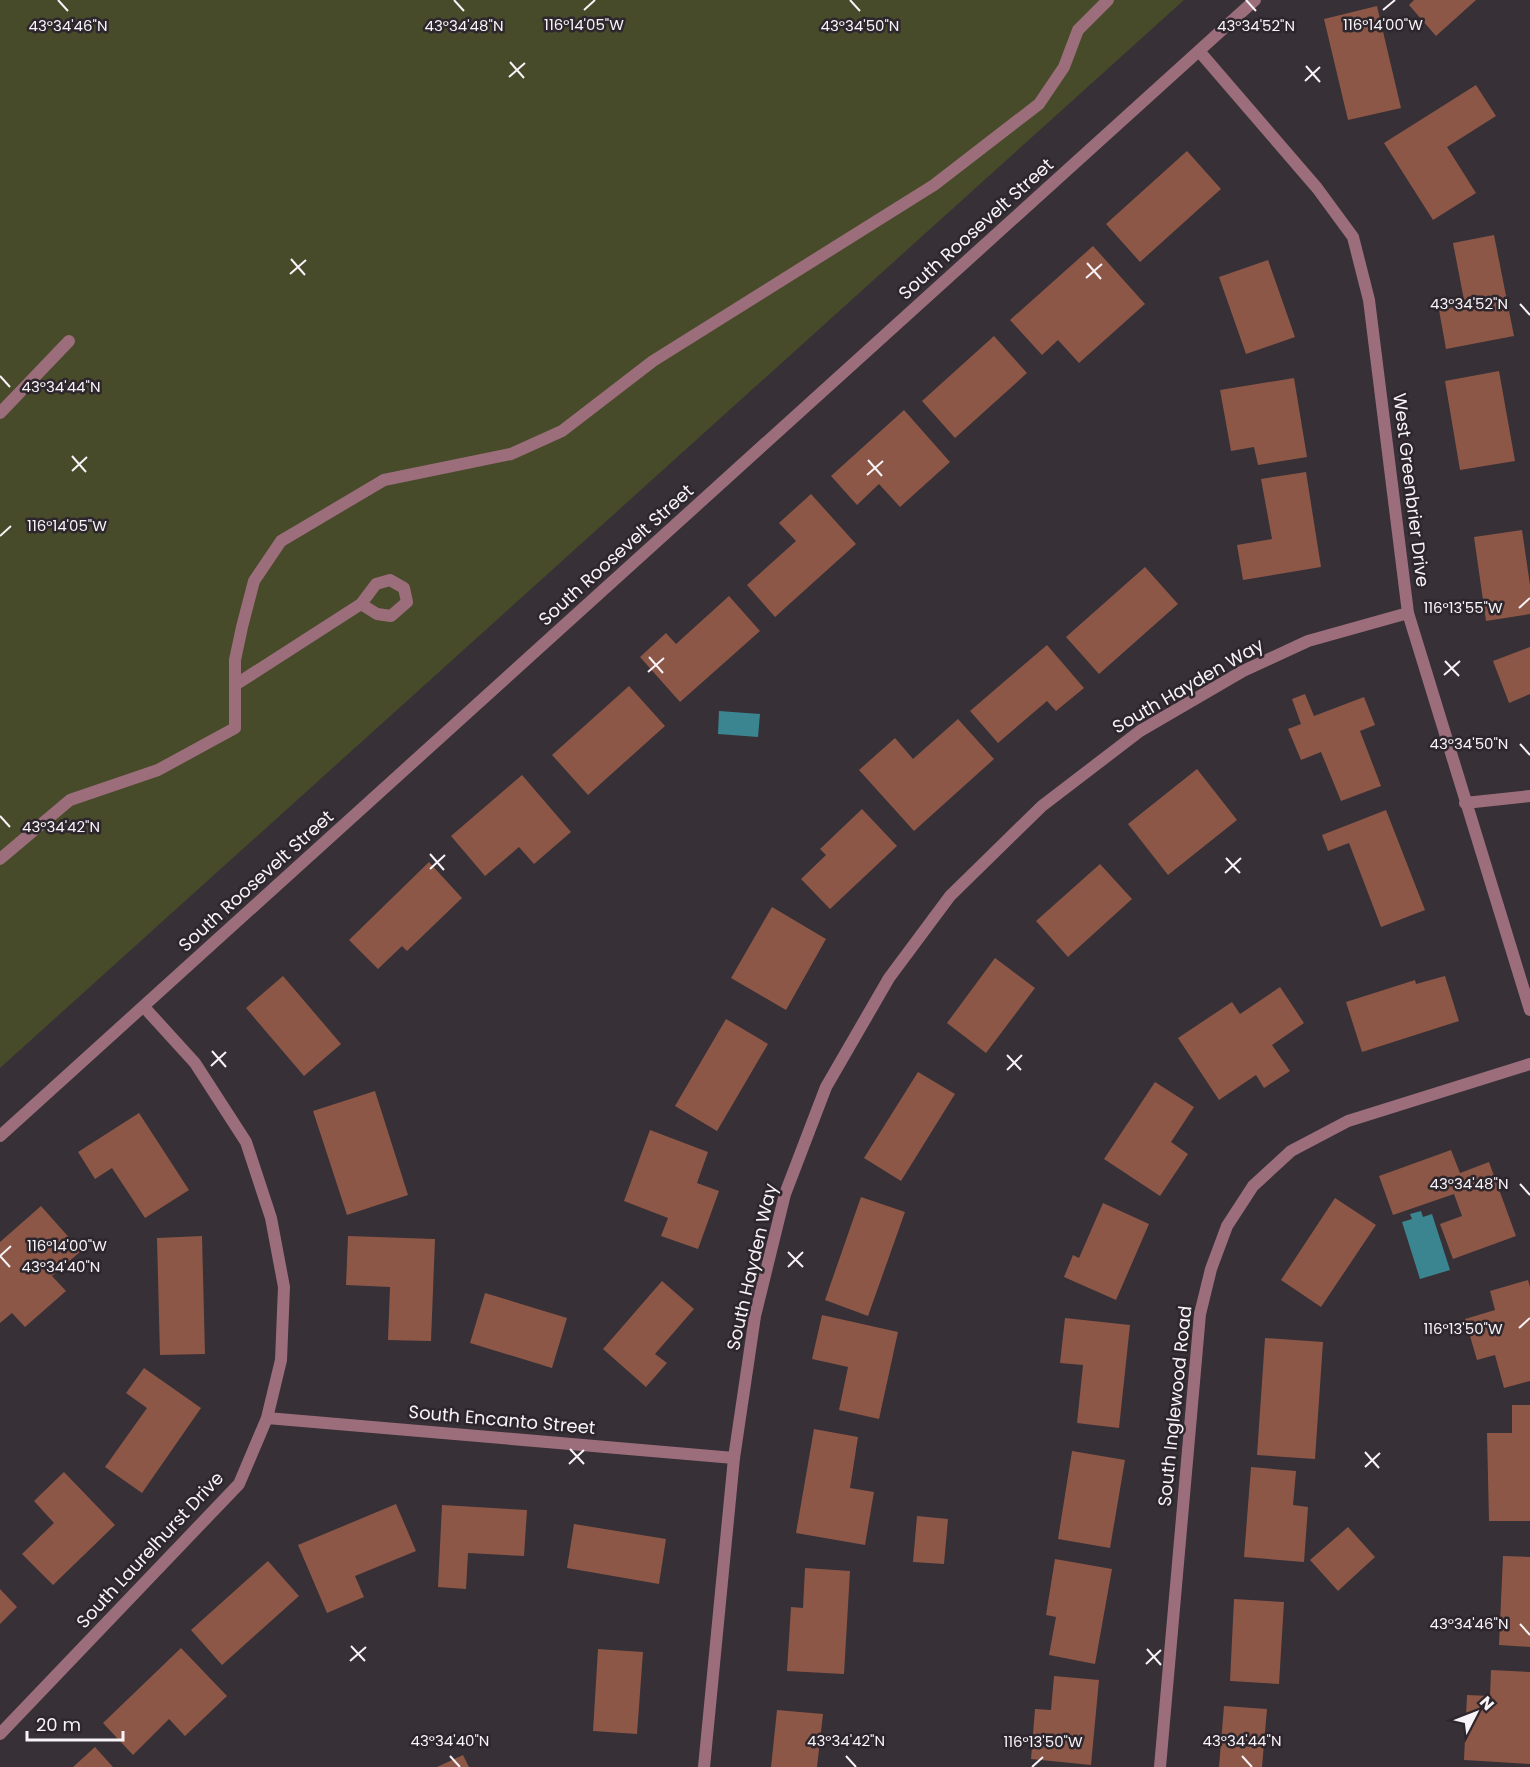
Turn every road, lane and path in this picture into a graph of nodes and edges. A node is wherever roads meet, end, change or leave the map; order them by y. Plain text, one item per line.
1 (1108, 0) edge
2 (1255, 0) edge
3 (1199, 51) junction
4 (69, 341) dead end
5 (0, 413) edge
6 (361, 604) dead end
7 (1408, 614) junction
8 (235, 685) junction
9 (1530, 796) edge
10 (1466, 803) junction
11 (0, 859) edge
12 (144, 1007) junction
13 (1530, 1010) edge
14 (1530, 1064) edge
15 (0, 1136) edge
16 (267, 1418) junction
17 (734, 1458) junction
18 (0, 1734) edge
19 (704, 1767) edge
20 (1160, 1767) edge

1 - 8 street
2 - 3 street, South Roosevelt Street
3 - 7 street, West Greenbrier Drive
3 - 12 street, South Roosevelt Street
4 - 5 street
6 - 8 street
7 - 10 street, West Greenbrier Drive
7 - 17 street, South Hayden Way
8 - 11 street
9 - 10 street
10 - 13 street, West Greenbrier Drive
12 - 15 street, South Roosevelt Street
12 - 16 street, South Laurelhurst Drive
14 - 20 street, South Inglewood Road
16 - 17 street, South Encanto Street
16 - 18 street, South Laurelhurst Drive
17 - 19 street, South Hayden Way

